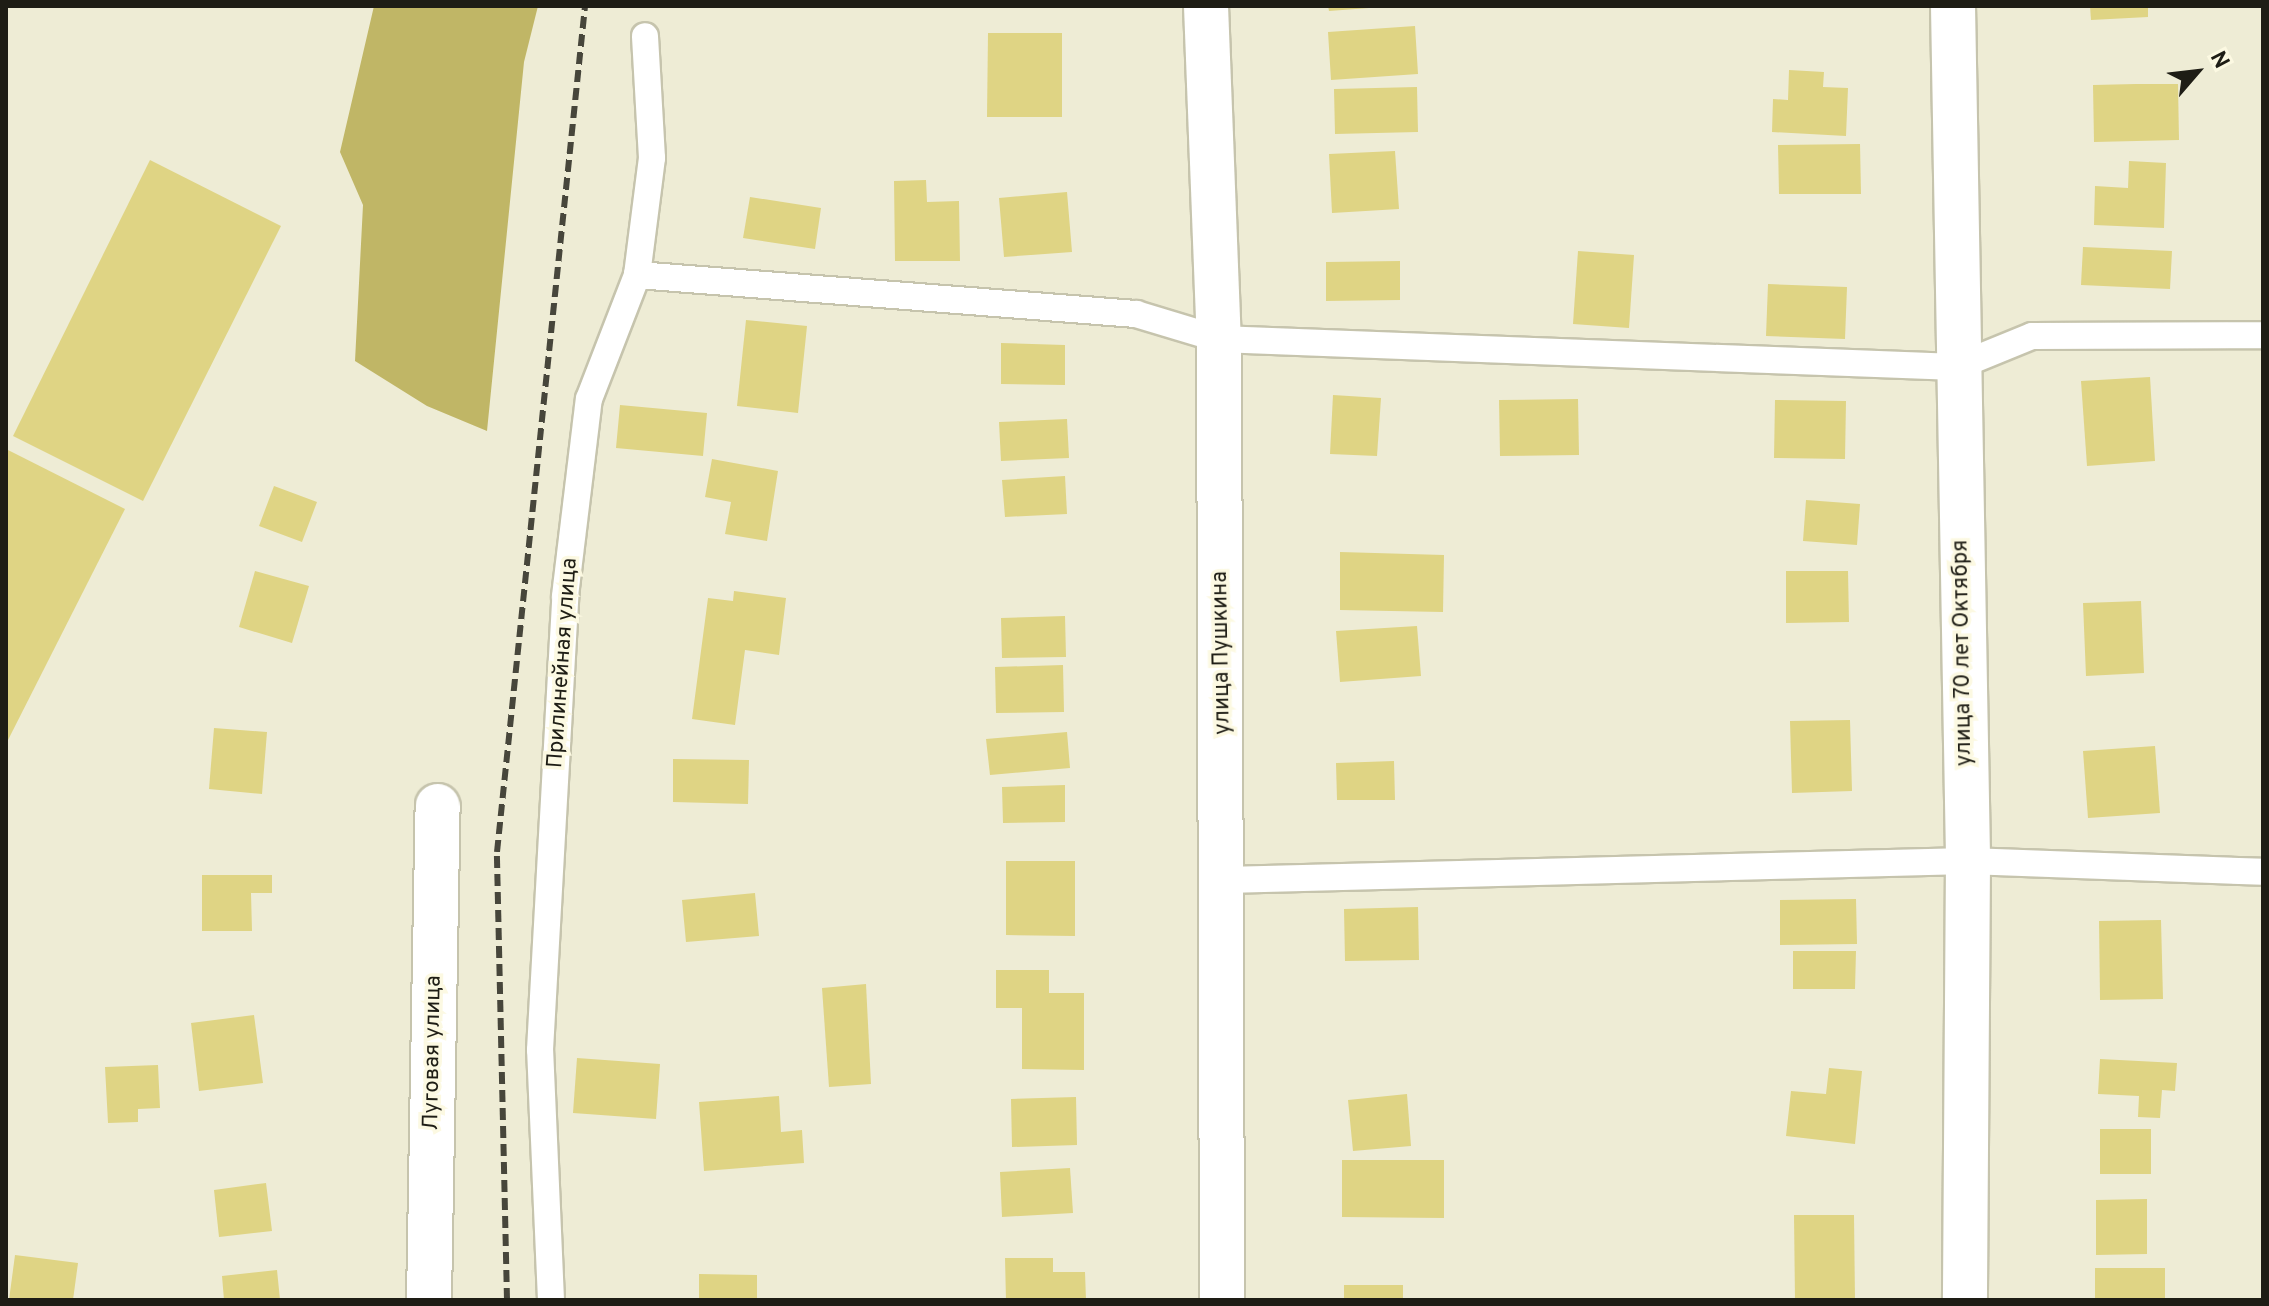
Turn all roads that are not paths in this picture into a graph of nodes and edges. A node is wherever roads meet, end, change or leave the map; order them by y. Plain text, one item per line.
1 (1206, 6) edge
2 (1953, 6) edge
3 (645, 36) dead end
4 (637, 275) junction
5 (2263, 335) edge
6 (1219, 339) junction
7 (1956, 367) junction
8 (438, 806) dead end
9 (1968, 861) junction
10 (2263, 872) edge
11 (1225, 880) junction
12 (429, 1300) edge
13 (551, 1300) edge
14 (1222, 1300) edge
15 (1965, 1300) edge

1 - 6 street, улица Пушкина
2 - 7 street, улица 70 лет Октября
3 - 4 lane, Прилинейная улица
4 - 6 lane
4 - 13 lane, Прилинейная улица
5 - 7 lane
6 - 7 lane
6 - 11 street, улица Пушкина
7 - 9 street, улица 70 лет Октября
8 - 12 street, Луговая улица
9 - 10 lane
9 - 11 lane
9 - 15 street, улица 70 лет Октября
11 - 14 street, улица Пушкина

